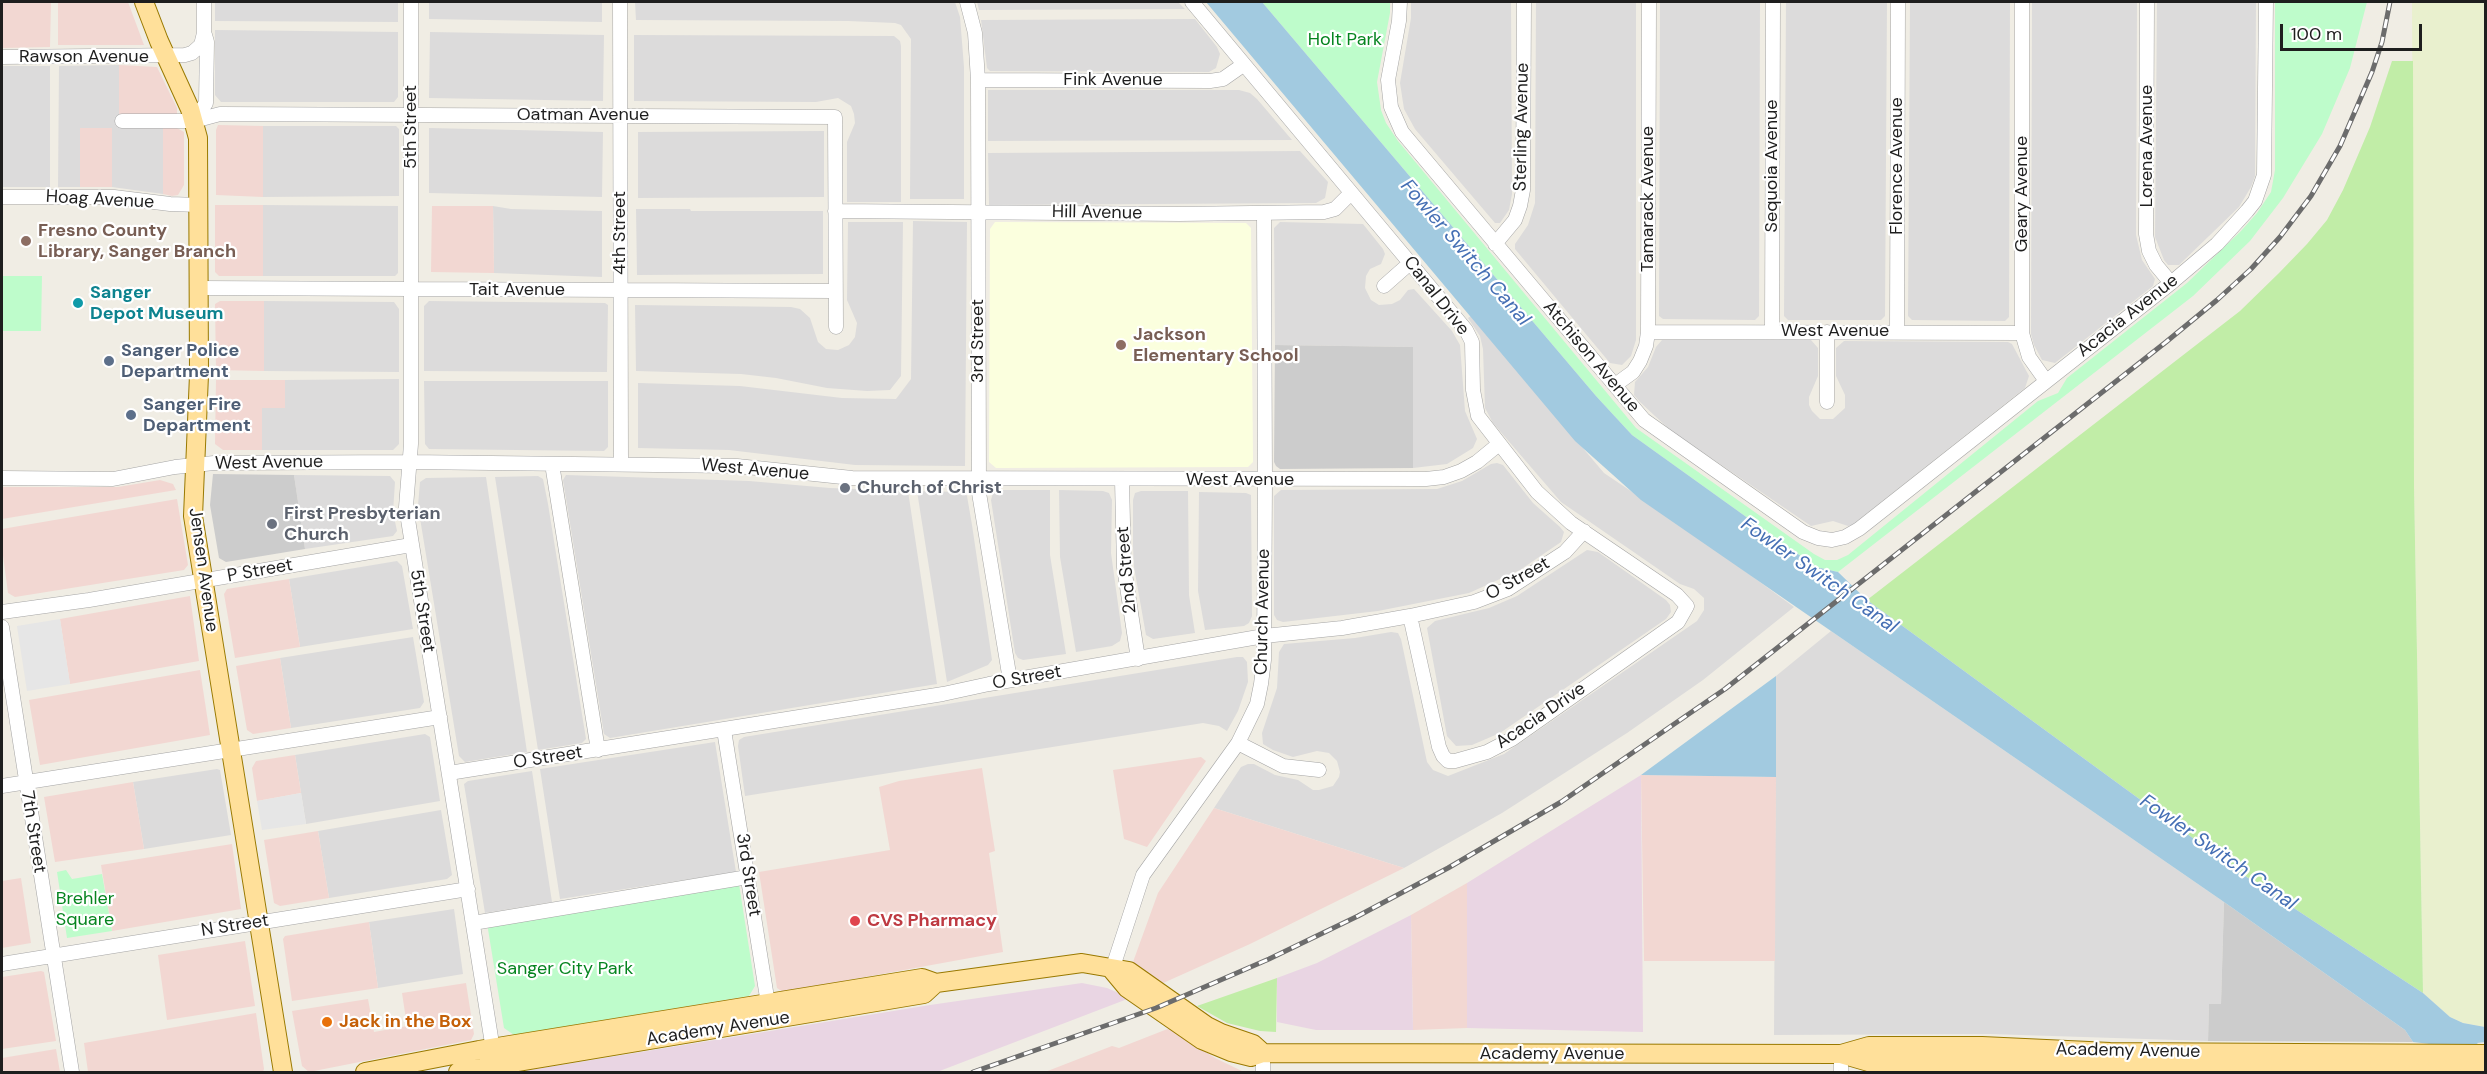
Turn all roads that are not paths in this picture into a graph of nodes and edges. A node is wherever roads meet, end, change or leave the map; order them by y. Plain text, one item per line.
1 (144, 2) edge
2 (204, 2) edge
3 (411, 2) edge
4 (620, 2) edge
5 (967, 2) edge
6 (1192, 2) edge
7 (1400, 2) edge
8 (1524, 2) edge
9 (1649, 2) edge
10 (1773, 2) edge
11 (1898, 2) edge
12 (2022, 2) edge
13 (2147, 2) edge
14 (2266, 2) edge
15 (204, 33) junction
16 (2, 57) edge
17 (167, 57) junction
18 (1243, 65) junction
19 (978, 80) junction
20 (411, 114) junction
21 (620, 115) junction
22 (122, 121) dead end
23 (194, 122) junction
24 (1351, 193) junction
25 (2, 196) edge
26 (199, 205) junction
27 (835, 211) junction
28 (978, 212) junction
29 (1264, 214) junction
30 (1495, 244) junction
31 (1410, 263) junction
32 (2171, 283) junction
33 (1384, 286) dead end
34 (199, 288) junction
35 (411, 289) junction
36 (620, 290) junction
37 (834, 291) junction
38 (836, 327) dead end
39 (1772, 331) junction
40 (1897, 331) junction
41 (1648, 332) junction
42 (1827, 332) junction
43 (2022, 333) junction
44 (2046, 381) junction
45 (1615, 385) junction
46 (1827, 402) dead end
47 (1499, 444) junction
48 (409, 462) junction
49 (552, 464) junction
50 (621, 464) junction
51 (195, 465) junction
52 (2, 478) edge
53 (979, 480) junction
54 (1122, 480) junction
55 (1265, 480) junction
56 (1584, 531) junction
57 (1832, 540) joint
58 (411, 545) junction
59 (204, 581) junction
60 (1687, 606) joint
61 (2, 612) edge
62 (1410, 616) junction
63 (2, 627) edge
64 (1264, 636) junction
65 (1138, 659) junction
66 (1010, 680) junction
67 (440, 717) junction
68 (724, 730) junction
69 (1238, 743) junction
70 (598, 750) junction
71 (231, 751) junction
72 (1320, 770) dead end
73 (449, 773) junction
74 (25, 783) junction
75 (2, 786) edge
76 (748, 876) junction
77 (468, 889) junction
78 (259, 922) junction
79 (473, 923) junction
80 (54, 956) junction
81 (2, 964) edge
82 (1112, 970) junction
83 (769, 1012) junction
84 (644, 1023) junction
85 (594, 1049) junction
86 (1263, 1053) junction
87 (2214, 1053) junction
88 (2486, 1054) edge
89 (1982, 1061) edge
90 (495, 1062) edge
91 (1841, 1063) edge
92 (2415, 1065) edge
93 (2131, 1070) junction
94 (2486, 1071) edge
95 (72, 1072) edge
96 (283, 1072) edge
97 (365, 1072) edge
98 (458, 1072) edge
99 (1263, 1072) edge

1 - 17 main road, Jensen Avenue
2 - 15 street
3 - 20 street, 5th Street
4 - 21 street, 4th Street
5 - 19 street, 3rd Street
6 - 18 street, Canal Drive
7 - 30 street, Atchison Avenue
8 - 30 street, Sterling Avenue
9 - 41 street, Tamarack Avenue
10 - 39 street, Sequoia Avenue
11 - 40 street, Florence Avenue
12 - 43 street, Geary Avenue
13 - 32 street, Lorena Avenue
14 - 32 street, Acacia Avenue
15 - 17 street, Rawson Avenue
15 - 23 street
16 - 17 street, Rawson Avenue
17 - 23 main road, Jensen Avenue
18 - 19 street, Fink Avenue
18 - 24 street, Canal Drive
19 - 28 street, 3rd Street
20 - 21 street, Oatman Avenue
20 - 23 street, Oatman Avenue
20 - 35 street, 5th Street
21 - 27 street, Oatman Avenue
21 - 36 street, 4th Street
22 - 23 street, Oatman Avenue
23 - 26 main road, Jensen Avenue
24 - 29 street, Hill Avenue
24 - 31 street, Canal Drive
25 - 26 street, Hoag Avenue
26 - 34 main road, Jensen Avenue
27 - 28 street, Hill Avenue
27 - 37 street, Oatman Avenue
28 - 29 street, Hill Avenue
28 - 53 street, 3rd Street
29 - 55 street, Church Avenue
30 - 45 street, Atchison Avenue
31 - 33 street
31 - 47 street, Canal Drive
32 - 44 street, Acacia Avenue
34 - 35 street, Tait Avenue
34 - 51 main road, Jensen Avenue
35 - 36 street, Tait Avenue
35 - 48 street, 5th Street
36 - 37 street, Tait Avenue
36 - 50 street, 4th Street
37 - 38 street, Oatman Avenue
39 - 41 street, West Avenue
39 - 42 street, West Avenue
40 - 42 street, West Avenue
40 - 43 street, West Avenue
41 - 45 street, Tamarack Avenue
42 - 46 street
43 - 44 street, Geary Avenue
44 - 57 street, Acacia Avenue
45 - 57 street, Atchison Avenue
47 - 55 street, West Avenue
47 - 56 street, Canal Drive
48 - 49 street, West Avenue
48 - 51 street, West Avenue
48 - 58 street, 5th Street
49 - 50 street, West Avenue
49 - 70 street
50 - 53 street, West Avenue
51 - 52 street, West Avenue
51 - 59 main road, Jensen Avenue
53 - 54 street, West Avenue
53 - 66 street, 3rd Street
54 - 55 street, West Avenue
54 - 65 street, 2nd Street
55 - 64 street, Church Avenue
56 - 60 street, Canal Drive
56 - 62 street, O Street
58 - 59 street, P Street
58 - 67 street, 5th Street
59 - 61 street, P Street
59 - 71 main road, Jensen Avenue
60 - 62 street, Acacia Drive
62 - 64 street, O Street
63 - 74 street, 7th Street
64 - 65 street, O Street
64 - 69 street, Church Avenue
65 - 66 street, O Street
66 - 68 street, O Street
67 - 71 street
67 - 73 street, 5th Street
68 - 70 street, O Street
68 - 76 street, 3rd Street
69 - 72 street
69 - 82 street, Church Avenue
70 - 73 street, O Street
71 - 74 street
71 - 78 main road, Jensen Avenue
73 - 77 street, 5th Street
74 - 75 street
74 - 80 street, 7th Street
76 - 79 street
76 - 83 street, 3rd Street
77 - 78 street, N Street
77 - 79 street, 5th Street
78 - 80 street, N Street
78 - 96 main road, Jensen Avenue
79 - 90 street, 5th Street
80 - 81 street, N Street
80 - 95 street, 7th Street
82 - 83 main road, Academy Avenue
82 - 86 main road, Academy Avenue
83 - 84 main road, Academy Avenue
83 - 85 main road, Academy Avenue
84 - 85 main road
84 - 90 main road, Academy Avenue
85 - 90 main road, Academy Avenue
86 - 91 main road, Academy Avenue
86 - 99 street
87 - 89 main road, Academy Avenue
87 - 92 main road, Academy Avenue
87 - 93 main road
88 - 92 main road
89 - 91 main road, Academy Avenue
89 - 93 main road, Academy Avenue
90 - 97 main road
90 - 98 main road
92 - 93 main road, Academy Avenue
92 - 94 main road

